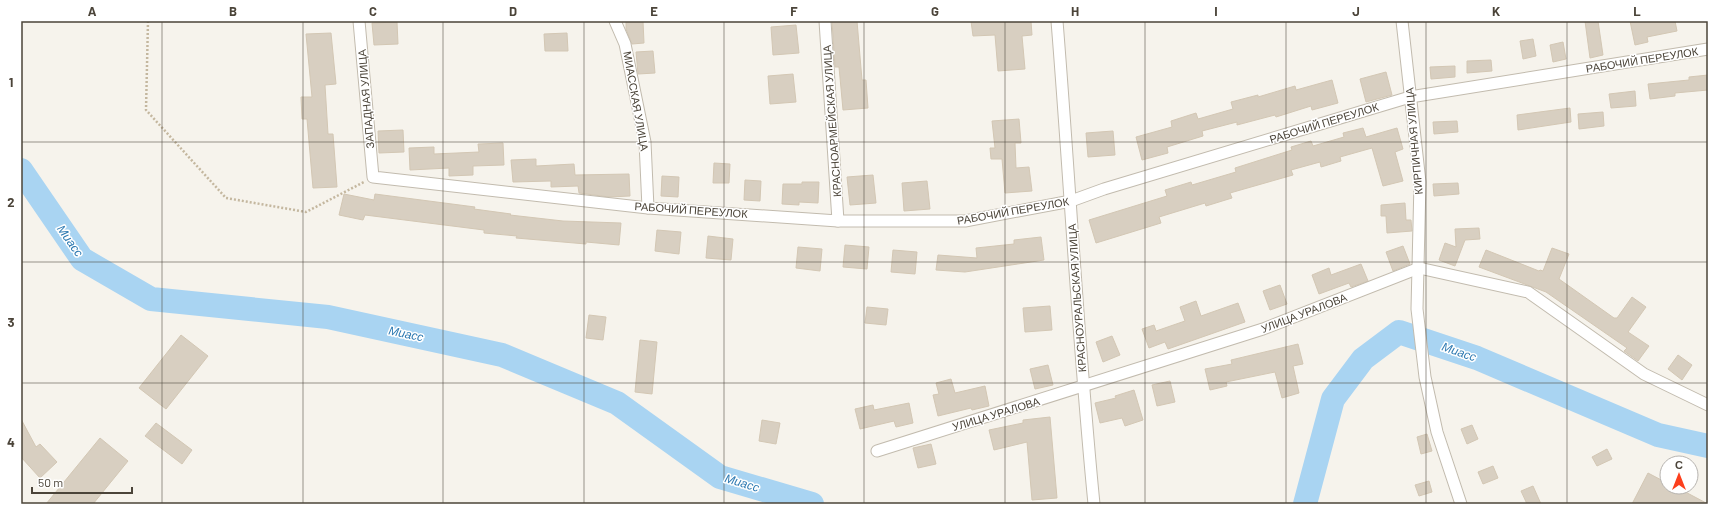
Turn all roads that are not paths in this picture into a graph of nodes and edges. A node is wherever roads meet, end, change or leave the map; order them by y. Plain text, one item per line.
1 (359, 21) edge
2 (615, 21) edge
3 (825, 21) edge
4 (1057, 21) edge
5 (1402, 21) edge
6 (1708, 50) edge
7 (1410, 97) junction
8 (373, 177) joint
9 (1071, 201) junction
10 (648, 208) junction
11 (838, 221) junction
12 (1419, 268) junction
13 (1083, 387) junction
14 (1708, 406) edge
15 (877, 451) dead end
16 (1094, 504) edge
17 (1461, 504) edge

1 - 8 street, ЗАПАДНАЯ УЛИЦА
2 - 10 street, МИАССКАЯ УЛИЦА
3 - 11 street, КРАСНОАРМЕЙСКАЯ УЛИЦА
4 - 9 street, КРАСНОУРАЛЬСКАЯ УЛИЦА
5 - 7 street, КИРПИЧНАЯ УЛИЦА
6 - 7 street, РАБОЧИЙ ПЕРЕУЛОК
7 - 9 street, РАБОЧИЙ ПЕРЕУЛОК
7 - 12 street, КИРПИЧНАЯ УЛИЦА
8 - 10 street, РАБОЧИЙ ПЕРЕУЛОК
9 - 11 street, РАБОЧИЙ ПЕРЕУЛОК
9 - 13 street, КРАСНОУРАЛЬСКАЯ УЛИЦА
10 - 11 street, РАБОЧИЙ ПЕРЕУЛОК
12 - 13 street, УЛИЦА УРАЛОВА
12 - 14 street
12 - 17 street, КИРПИЧНАЯ УЛИЦА
13 - 15 street, УЛИЦА УРАЛОВА
13 - 16 street, КРАСНОУРАЛЬСКАЯ УЛИЦА

